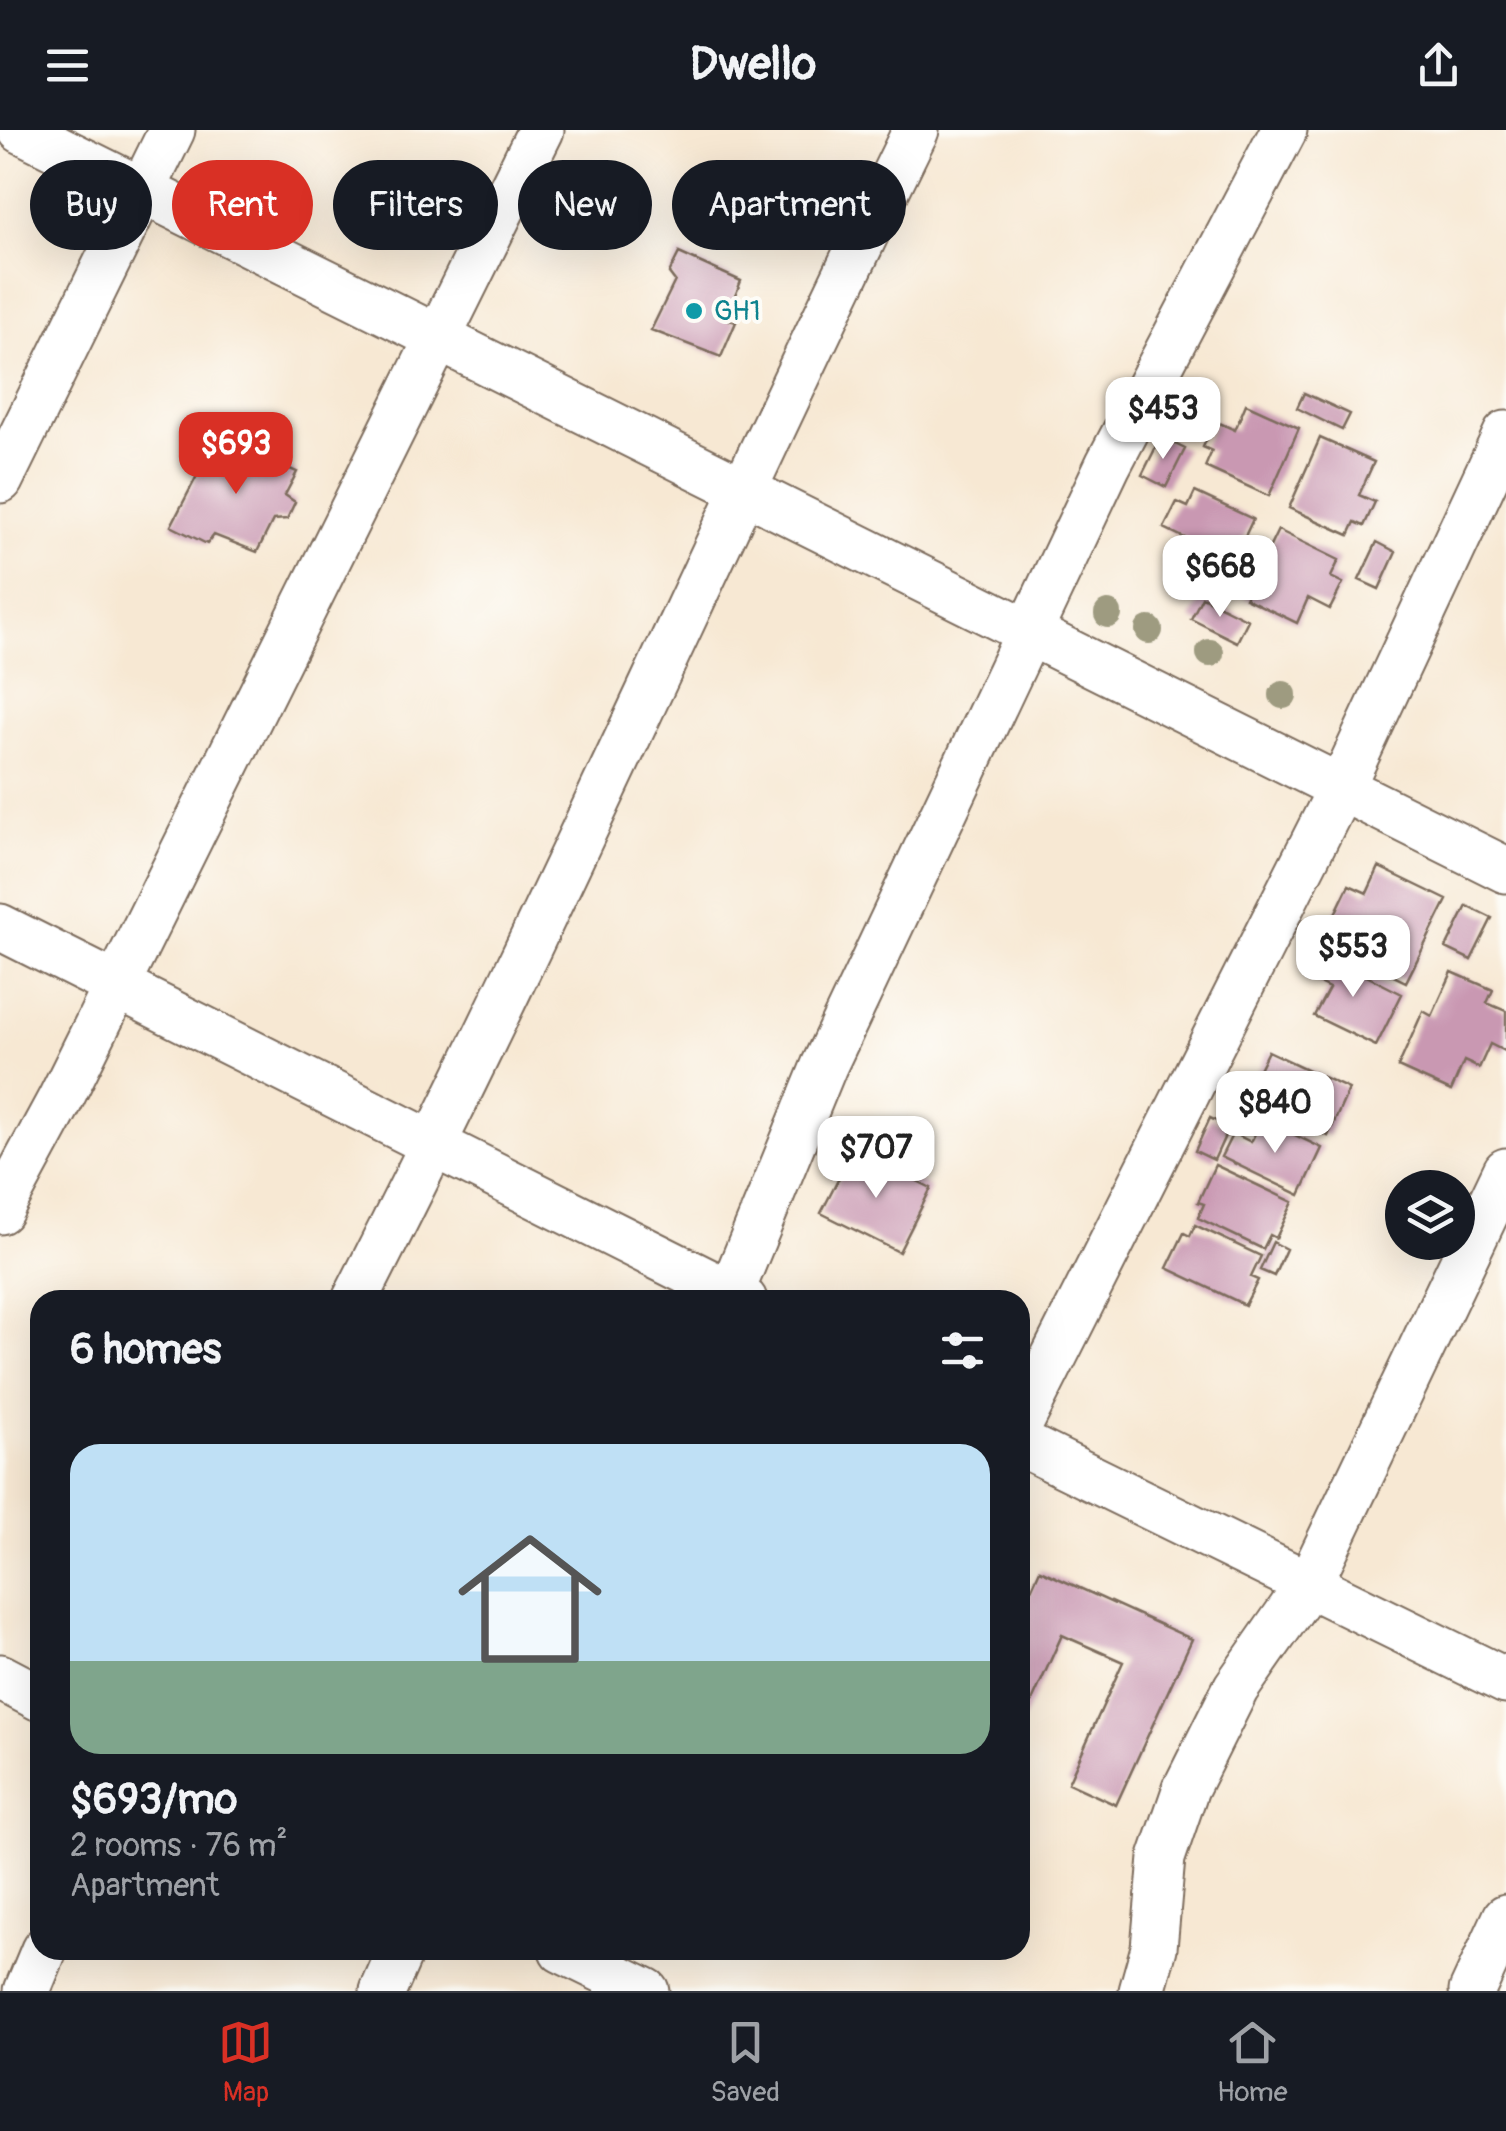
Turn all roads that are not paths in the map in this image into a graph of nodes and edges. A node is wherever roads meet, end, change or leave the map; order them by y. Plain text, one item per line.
1 (22, 130) edge
2 (172, 130) edge
3 (541, 130) edge
4 (916, 130) edge
5 (1284, 130) edge
6 (82, 160) edge
7 (152, 172) edge
8 (152, 195) edge
9 (114, 250) edge
10 (438, 338) junction
11 (1506, 434) edge
12 (0, 480) edge
13 (741, 488) junction
14 (1031, 636) junction
15 (1342, 788) junction
16 (1506, 870) edge
17 (0, 927) edge
18 (114, 985) junction
19 (433, 1146) junction
20 (1506, 1171) edge
21 (0, 1211) edge
22 (359, 1290) edge
23 (718, 1290) edge
24 (737, 1290) edge
25 (1030, 1404) edge
26 (1030, 1447) edge
27 (1310, 1582) junction
28 (0, 1677) edge
29 (1506, 1681) edge
30 (30, 1693) edge
31 (1506, 1918) edge
32 (40, 1960) edge
33 (397, 1960) edge
34 (582, 1960) edge
35 (27, 1991) edge
36 (383, 1991) edge
37 (646, 1991) edge
38 (1142, 1991) edge
39 (1472, 1991) edge

1 - 6 street
2 - 7 street
3 - 10 street
4 - 13 street
5 - 14 street
8 - 10 street
9 - 12 street
10 - 13 street
10 - 18 street
11 - 15 street
13 - 14 street
13 - 19 street
14 - 15 street
14 - 24 street
15 - 16 street
15 - 25 street
17 - 18 street
18 - 19 street
18 - 21 street
19 - 22 street
19 - 23 street
20 - 27 street
26 - 27 street
27 - 29 street
27 - 38 street
28 - 30 street
31 - 39 street
32 - 35 street
33 - 36 street
34 - 37 street

